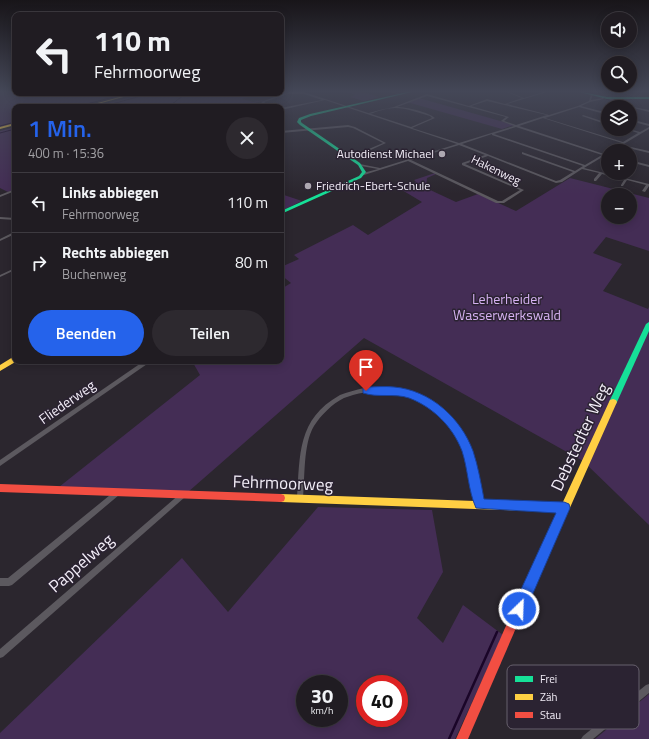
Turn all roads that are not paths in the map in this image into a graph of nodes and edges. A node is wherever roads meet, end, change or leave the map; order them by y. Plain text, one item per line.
1 (303, 125) edge
2 (404, 125) edge
3 (418, 125) edge
4 (516, 125) edge
5 (519, 125) edge
6 (567, 125) edge
7 (12, 126) edge
8 (649, 126) edge
9 (412, 128) junction
10 (0, 129) edge
11 (308, 130) junction
12 (284, 132) edge
13 (637, 132) edge
14 (493, 133) junction
15 (640, 133) junction
16 (624, 143) joint
17 (460, 144) junction
18 (637, 149) edge
19 (649, 152) edge
20 (523, 153) dead end
21 (601, 153) edge
22 (488, 155) junction
23 (601, 156) edge
24 (351, 158) junction
25 (408, 160) junction
26 (637, 163) edge
27 (649, 166) edge
28 (386, 167) junction
29 (583, 167) junction
30 (363, 169) junction
31 (379, 170) junction
32 (575, 172) junction
33 (601, 173) joint
34 (595, 180) dead end
35 (625, 180) edge
36 (630, 180) edge
37 (622, 185) dead end
38 (648, 185) edge
39 (12, 191) edge
40 (644, 191) dead end
41 (0, 196) edge
42 (284, 212) edge
43 (0, 218) edge
44 (12, 219) edge
45 (12, 235) edge
46 (0, 240) edge
47 (12, 270) edge
48 (0, 276) edge
49 (649, 324) edge
50 (12, 361) edge
51 (144, 364) edge
52 (0, 367) edge
53 (0, 463) edge
54 (0, 488) edge
55 (117, 493) junction
56 (182, 495) junction
57 (300, 498) junction
58 (480, 504) junction
59 (564, 508) junction
60 (0, 582) edge
61 (0, 654) edge
62 (649, 688) edge
63 (639, 696) edge
64 (598, 729) edge
65 (462, 739) edge
66 (586, 739) edge

1 - 11 main road
2 - 9 street
3 - 9 street
4 - 14 street
5 - 21 street
6 - 16 street
7 - 10 main road
8 - 15 street
9 - 17 street
11 - 12 street
11 - 24 main road
11 - 24 street
13 - 15 street
14 - 17 street
14 - 29 street
15 - 16 street
17 - 22 street
17 - 25 street
18 - 19 street
20 - 32 street
22 - 25 street, Hakenweg
22 - 32 street
23 - 29 street
24 - 30 main road
25 - 28 street
26 - 27 street
28 - 30 street
28 - 31 street
29 - 32 street
29 - 33 street
30 - 31 street
30 - 31 street
30 - 42 main road
33 - 34 street
35 - 37 street
36 - 38 street
38 - 40 street
39 - 41 street
43 - 44 street
45 - 46 street
47 - 48 street
49 - 59 main road, Debstedter Weg
50 - 52 main road
51 - 53 street, Fliederweg
54 - 55 main road, Fehrmoorweg
55 - 56 main road, Fehrmoorweg
55 - 60 street
56 - 57 main road, Fehrmoorweg
56 - 61 street, Pappelweg
57 - 58 main road, Fehrmoorweg
57 - 58 street
58 - 59 main road, Fehrmoorweg
59 - 65 main road, Debstedter Weg
62 - 63 street
64 - 66 street

